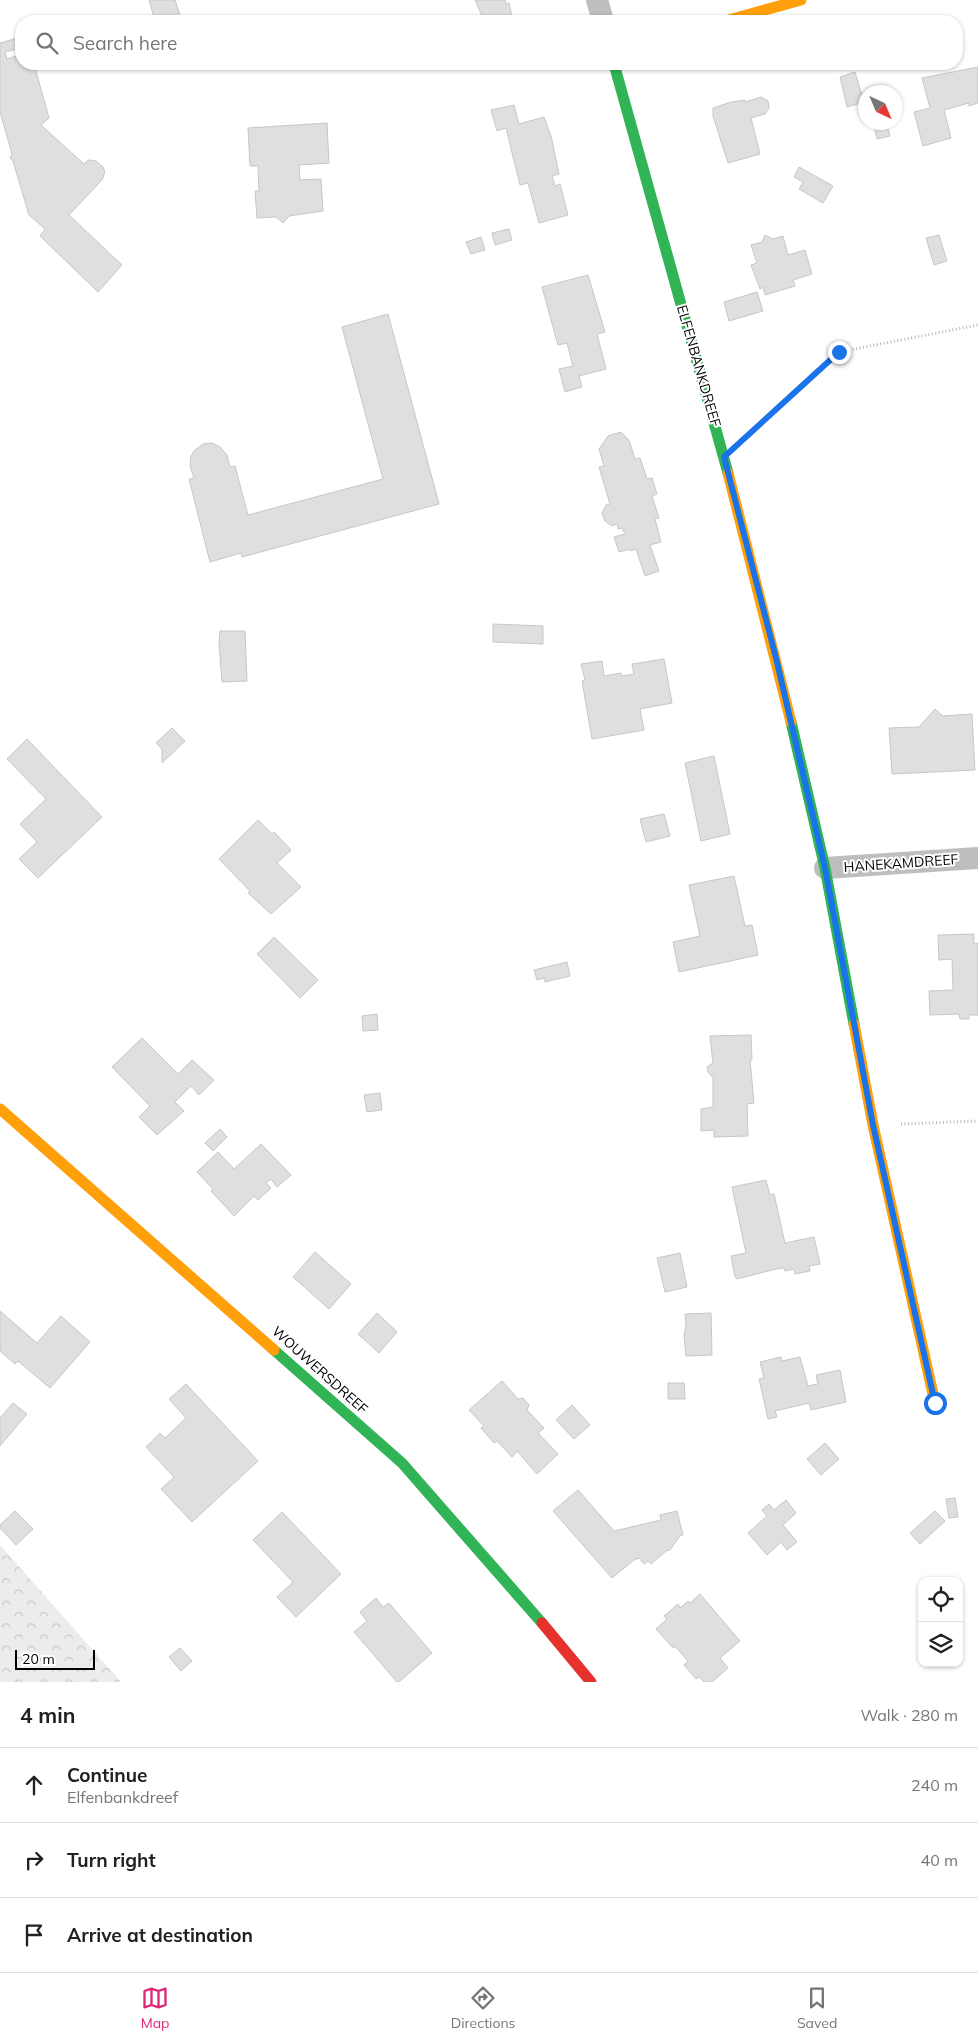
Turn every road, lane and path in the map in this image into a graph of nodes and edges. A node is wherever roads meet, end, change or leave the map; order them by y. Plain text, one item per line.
1 (597, 0) edge
2 (801, 0) edge
3 (601, 15) edge
4 (747, 15) edge
5 (616, 70) edge
6 (978, 326) edge
7 (724, 457) junction
8 (978, 858) edge
9 (825, 868) junction
10 (0, 1109) edge
11 (978, 1121) edge
12 (873, 1125) junction
13 (935, 1403) dead end
14 (591, 1682) edge

1 - 3 street
2 - 4 street
5 - 7 street, ELFENBANKDREEF
6 - 7 path
7 - 9 street, ELFENBANKDREEF
8 - 9 street, HANEKAMDREEF
9 - 12 street, ELFENBANKDREEF
10 - 14 street, WOUWERSDREEF
11 - 12 path
12 - 13 street, ELFENBANKDREEF

